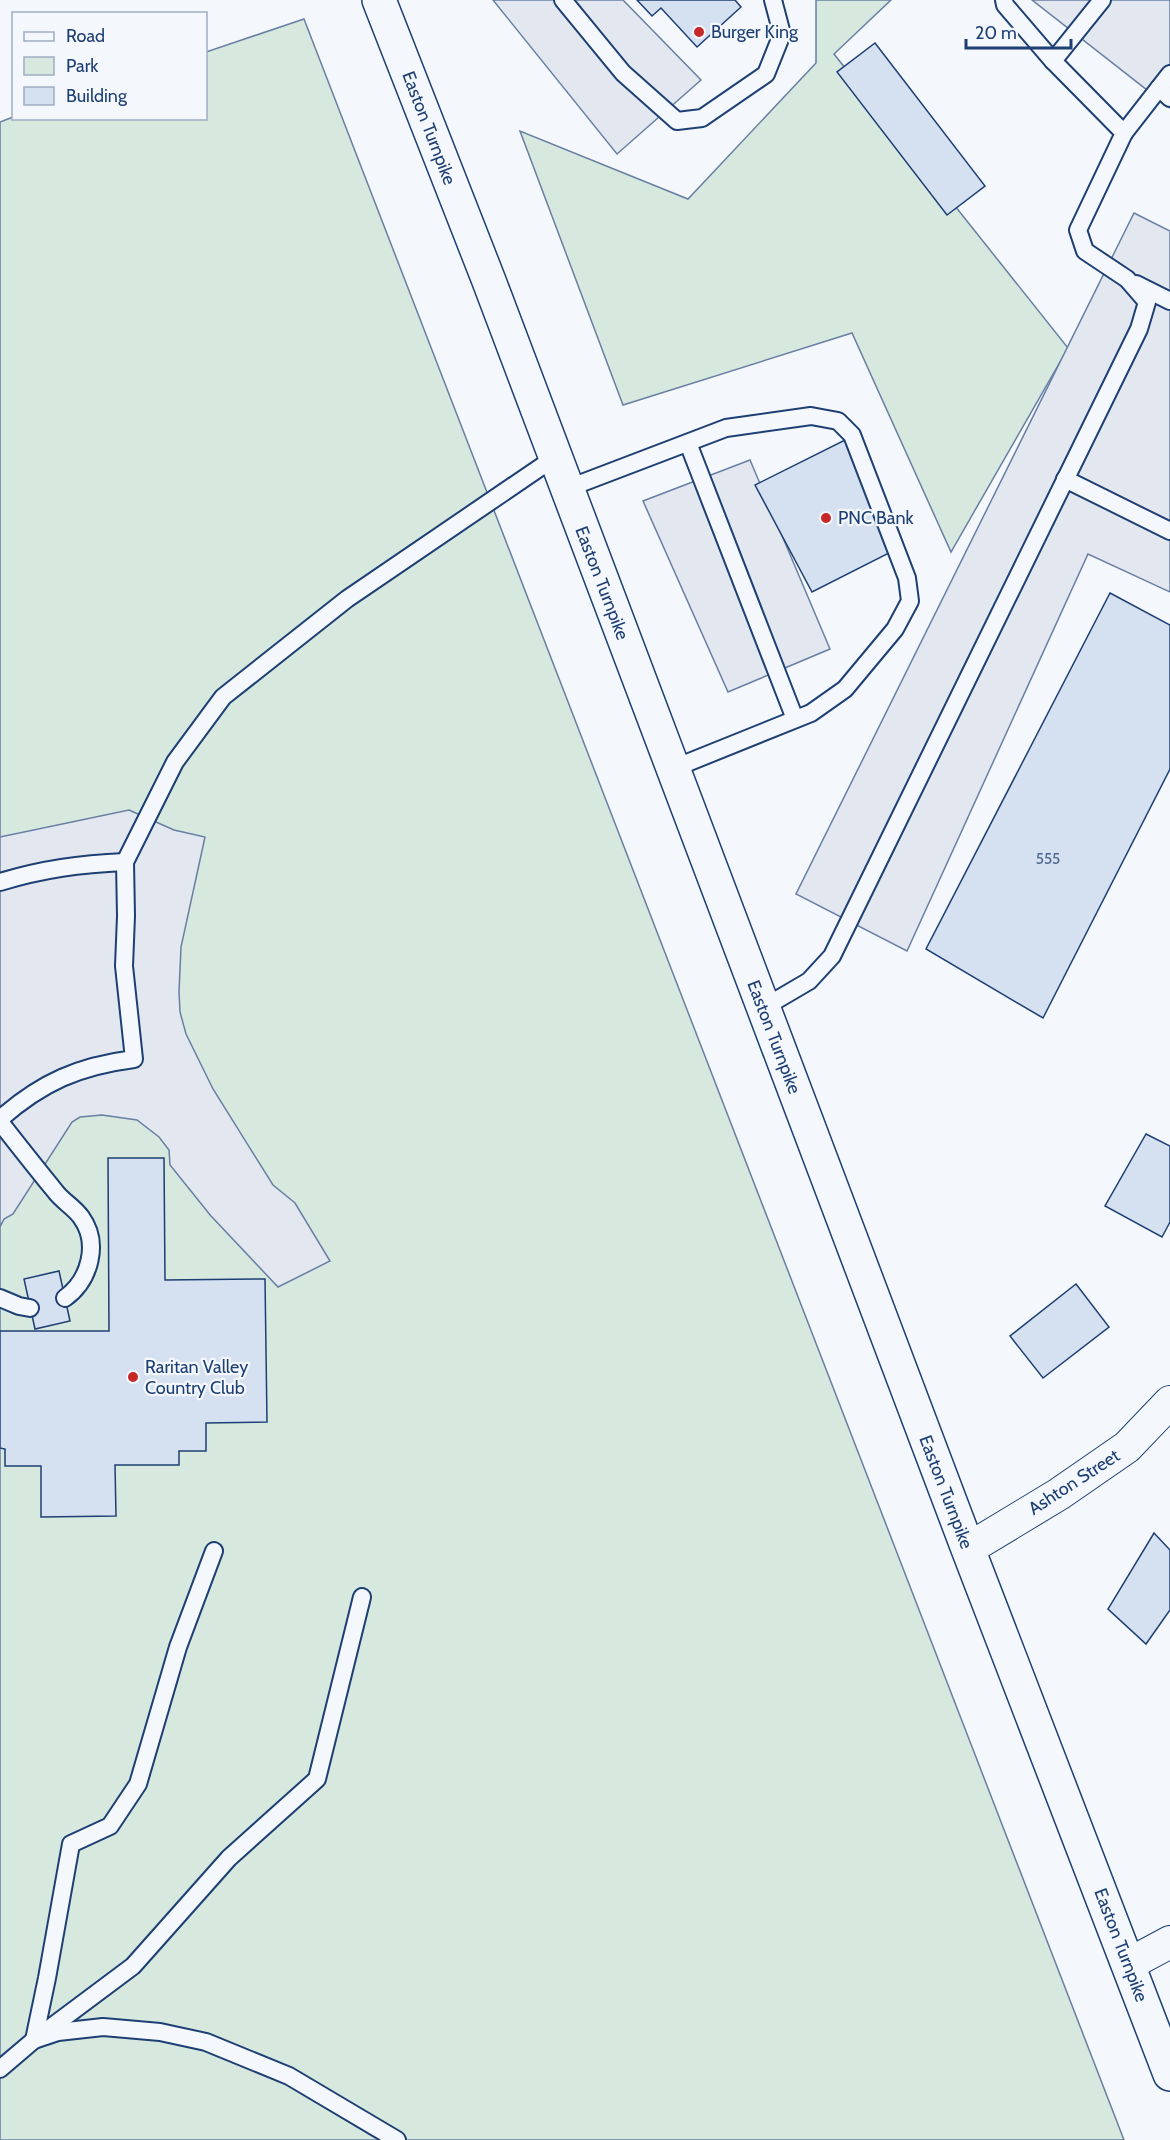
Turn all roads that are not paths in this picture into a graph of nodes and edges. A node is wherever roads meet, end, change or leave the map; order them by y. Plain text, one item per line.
1 (379, 0) edge
2 (563, 0) edge
3 (773, 0) edge
4 (1004, 0) edge
5 (1102, 0) edge
6 (1053, 61) junction
7 (1170, 74) edge
8 (1164, 93) edge
9 (1124, 133) junction
10 (1127, 279) junction
11 (1170, 301) edge
12 (688, 442) junction
13 (555, 458) junction
14 (1065, 479) junction
15 (566, 489) junction
16 (1170, 531) edge
17 (795, 719) junction
18 (672, 769) junction
19 (125, 862) junction
20 (0, 882) edge
21 (763, 1008) junction
22 (0, 1121) edge
23 (0, 1298) edge
24 (65, 1298) dead end
25 (30, 1308) dead end
26 (1170, 1402) edge
27 (968, 1549) junction
28 (214, 1551) dead end
29 (362, 1598) dead end
30 (1170, 1942) edge
31 (1129, 1964) junction
32 (34, 2040) junction
33 (0, 2069) edge
34 (1170, 2074) edge
35 (397, 2140) edge

1 - 13 main road, Easton Turnpike
2 - 3 lane
4 - 6 lane
5 - 6 lane
6 - 9 lane
7 - 8 lane
8 - 9 lane
9 - 10 lane
10 - 11 lane
10 - 14 lane
12 - 15 lane
12 - 17 lane
12 - 17 lane
13 - 15 main road, Easton Turnpike
13 - 19 lane
14 - 16 lane
14 - 21 lane
15 - 18 main road, Easton Turnpike
17 - 18 lane
18 - 21 main road, Easton Turnpike
19 - 20 lane
19 - 22 lane
21 - 27 main road, Easton Turnpike
22 - 24 lane
23 - 25 lane
26 - 27 street, Ashton Street
27 - 31 main road, Easton Turnpike
28 - 32 lane
29 - 32 lane
30 - 31 street
31 - 34 main road, Easton Turnpike
32 - 33 lane
32 - 35 lane

